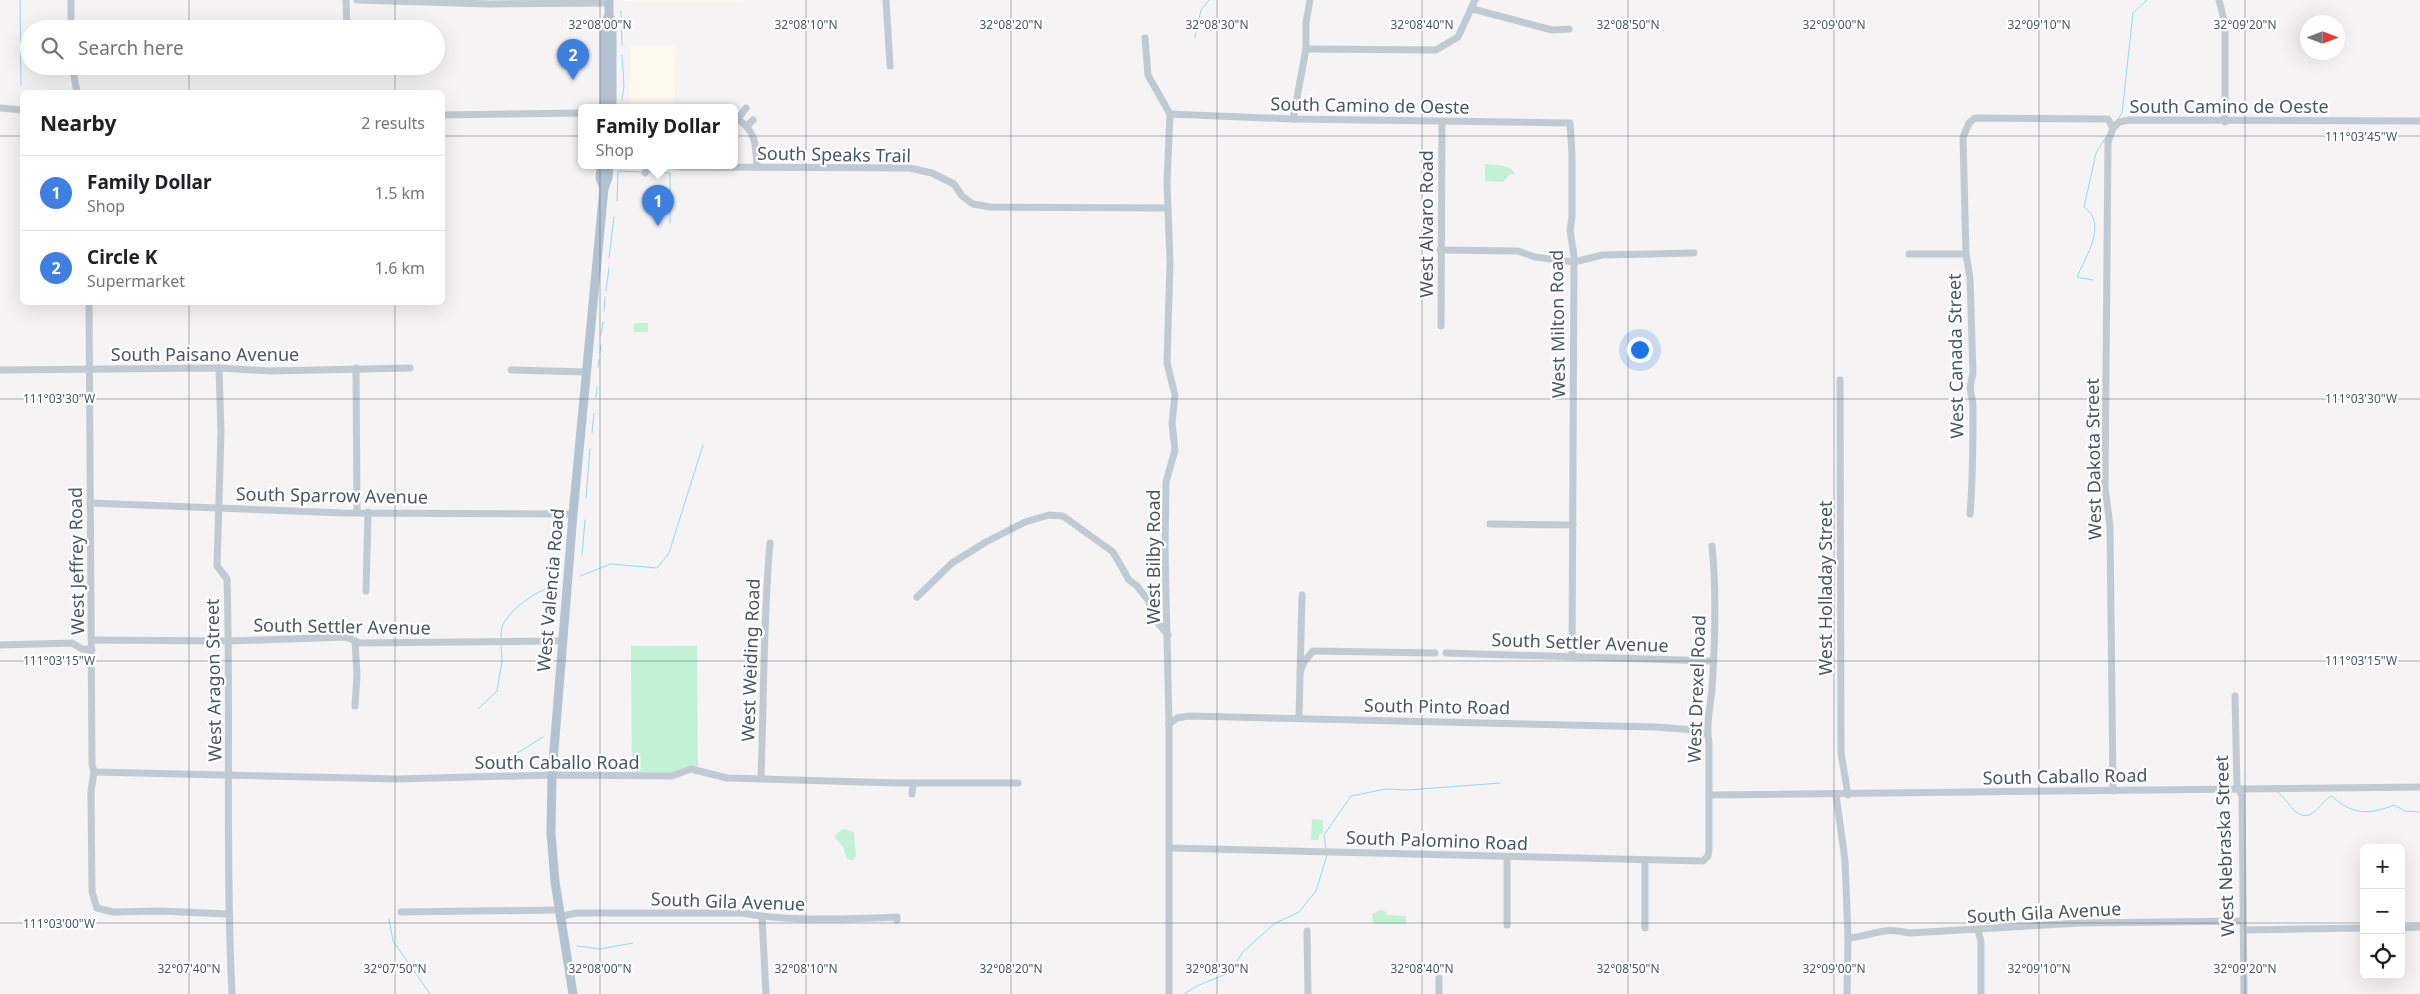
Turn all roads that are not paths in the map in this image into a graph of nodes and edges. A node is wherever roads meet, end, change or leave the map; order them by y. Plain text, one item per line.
1 (71, 0) edge
2 (346, 0) edge
3 (357, 0) edge
4 (886, 0) edge
5 (1310, 0) edge
6 (1475, 0) edge
7 (2219, 0) edge
8 (609, 2) edge
9 (1473, 9) junction
10 (609, 16) junction
11 (71, 20) edge
12 (347, 20) edge
13 (1569, 30) dead end
14 (1145, 38) dead end
15 (1306, 49) junction
16 (890, 66) dead end
17 (73, 75) edge
18 (76, 90) edge
19 (604, 104) edge
20 (612, 104) edge
21 (0, 108) edge
22 (746, 108) dead end
23 (20, 110) edge
24 (578, 114) edge
25 (1170, 114) junction
26 (445, 115) edge
27 (738, 116) edge
28 (738, 119) edge
29 (1293, 119) junction
30 (753, 120) dead end
31 (2420, 121) edge
32 (1442, 122) junction
33 (2225, 122) junction
34 (1570, 123) joint
35 (747, 126) junction
36 (2113, 128) junction
37 (738, 167) edge
38 (757, 167) junction
39 (601, 169) edge
40 (609, 169) edge
41 (648, 169) edge
42 (645, 173) dead end
43 (604, 188) junction
44 (1168, 208) junction
45 (1440, 250) junction
46 (1694, 253) dead end
47 (1909, 254) dead end
48 (1966, 254) junction
49 (1574, 262) junction
50 (89, 305) edge
51 (1441, 326) dead end
52 (88, 368) junction
53 (219, 368) junction
54 (356, 368) junction
55 (410, 368) dead end
56 (0, 370) edge
57 (511, 370) dead end
58 (587, 372) junction
59 (1840, 380) dead end
60 (90, 503) junction
61 (218, 507) junction
62 (357, 512) junction
63 (368, 512) junction
64 (573, 514) junction
65 (1970, 514) dead end
66 (1490, 524) dead end
67 (1573, 525) junction
68 (770, 543) dead end
69 (1712, 546) dead end
70 (366, 591) dead end
71 (1302, 595) dead end
72 (917, 597) dead end
73 (1168, 635) junction
74 (92, 640) junction
75 (229, 641) junction
76 (356, 641) junction
77 (562, 641) junction
78 (0, 645) edge
79 (92, 650) junction
80 (1434, 653) dead end
81 (1446, 653) dead end
82 (1572, 656) junction
83 (1713, 661) junction
84 (1300, 672) junction
85 (2235, 696) dead end
86 (355, 706) dead end
87 (1299, 718) junction
88 (1169, 724) junction
89 (1706, 734) junction
90 (94, 772) junction
91 (229, 775) junction
92 (552, 775) junction
93 (761, 777) junction
94 (913, 783) junction
95 (1018, 783) dead end
96 (2420, 787) edge
97 (2237, 788) junction
98 (2113, 791) junction
99 (912, 794) dead end
100 (1710, 795) junction
101 (1836, 795) junction
102 (1848, 795) junction
103 (1170, 848) junction
104 (1507, 858) junction
105 (1645, 860) junction
106 (1702, 861) joint
107 (401, 912) dead end
108 (559, 913) junction
109 (228, 914) junction
110 (762, 917) junction
111 (897, 919) dead end
112 (2243, 921) junction
113 (1507, 925) dead end
114 (1645, 928) dead end
115 (2360, 928) edge
116 (2405, 928) edge
117 (2420, 928) edge
118 (1978, 930) junction
119 (2243, 930) junction
120 (1307, 931) dead end
121 (1848, 938) junction
122 (1439, 978) dead end
123 (232, 994) edge
124 (574, 994) edge
125 (766, 994) edge
126 (1169, 994) edge
127 (1308, 994) edge
128 (1438, 994) edge
129 (1847, 994) edge
130 (1981, 994) edge
131 (2244, 994) edge

1 - 11 street
2 - 12 street
3 - 8 street
4 - 16 street
5 - 15 street
6 - 9 street
7 - 33 street
8 - 10 main road
9 - 13 street
9 - 15 street
10 - 19 main road
10 - 20 main road
14 - 25 street
15 - 29 street
17 - 18 street
21 - 23 street
22 - 27 street
24 - 26 street
25 - 29 street, South Camino de Oeste
25 - 44 street, West Bilby Road
28 - 35 street
29 - 32 street, South Camino de Oeste
30 - 35 street
31 - 33 street, South Camino de Oeste
32 - 34 street, South Camino de Oeste
32 - 45 street, West Alvaro Road
33 - 36 street, South Camino de Oeste
34 - 49 street, West Milton Road
35 - 38 street
36 - 48 street, South Camino de Oeste
36 - 98 street, West Dakota Street
37 - 38 street, South Speaks Trail
38 - 44 street, South Speaks Trail
39 - 43 main road, West Valencia Road
40 - 43 main road, West Valencia Road
41 - 42 street
43 - 58 main road, West Valencia Road
44 - 73 street, West Bilby Road
45 - 49 street
45 - 51 street, West Alvaro Road
46 - 49 street
47 - 48 street, West Canada Street
48 - 65 street, West Canada Street
49 - 67 street, West Milton Road
50 - 52 street, West Jeffrey Road
52 - 53 street, South Paisano Avenue
52 - 56 street, South Paisano Avenue
52 - 60 street, West Jeffrey Road
53 - 54 street, South Paisano Avenue
53 - 61 street, West Aragon Street
54 - 55 street, South Paisano Avenue
54 - 62 street
57 - 58 street
58 - 64 main road, West Valencia Road
59 - 102 street, West Holladay Street
60 - 61 street, South Sparrow Avenue
60 - 74 street, West Jeffrey Road
61 - 62 street, South Sparrow Avenue
61 - 75 street, West Aragon Street
62 - 63 street, South Sparrow Avenue
63 - 64 street, South Sparrow Avenue
63 - 70 street
64 - 77 main road, West Valencia Road
66 - 67 street
67 - 82 street, West Milton Road
68 - 93 street, West Weiding Road
69 - 83 street, West Drexel Road
71 - 84 street
72 - 73 street
73 - 88 street, West Bilby Road
74 - 75 street, South Settler Avenue
74 - 79 street, West Jeffrey Road
75 - 76 street, South Settler Avenue
75 - 91 street, West Aragon Street
76 - 77 street, South Settler Avenue
76 - 86 street
77 - 92 main road, West Valencia Road
78 - 79 street
79 - 90 street, West Jeffrey Road
80 - 84 street
81 - 82 street, South Settler Avenue
82 - 83 street, South Settler Avenue
83 - 89 street, West Drexel Road
84 - 87 street
85 - 97 street, West Nebraska Street
87 - 88 street, South Pinto Road
87 - 89 street, South Pinto Road
88 - 103 street, West Bilby Road
89 - 100 street, West Drexel Road
90 - 91 street, South Caballo Road
90 - 109 street, West Jeffrey Road
91 - 92 street, South Caballo Road
91 - 109 street, West Aragon Street
92 - 93 street, South Caballo Road
92 - 108 main road, West Valencia Road
93 - 94 street, South Caballo Road
94 - 95 street, South Caballo Road
94 - 99 street
96 - 97 street, South Caballo Road
97 - 98 street, South Caballo Road
97 - 112 street, West Nebraska Street
98 - 102 street, South Caballo Road
100 - 101 street, South Caballo Road
100 - 106 street, West Drexel Road
101 - 102 street, South Caballo Road
101 - 121 street
103 - 104 street, South Palomino Road
103 - 126 street, West Bilby Road
104 - 105 street, South Palomino Road
104 - 113 street
105 - 106 street, South Palomino Road
105 - 114 street
107 - 108 street, South Gila Avenue
108 - 110 street, South Gila Avenue
108 - 124 main road, West Valencia Road
109 - 123 street, West Aragon Street
110 - 111 street, South Gila Avenue
110 - 125 street
112 - 118 street, South Gila Avenue
112 - 119 street, West Nebraska Street
115 - 119 street
116 - 117 street
118 - 121 street, South Gila Avenue
118 - 130 street
119 - 131 street, West Nebraska Street
120 - 127 street
121 - 129 street
122 - 128 street

